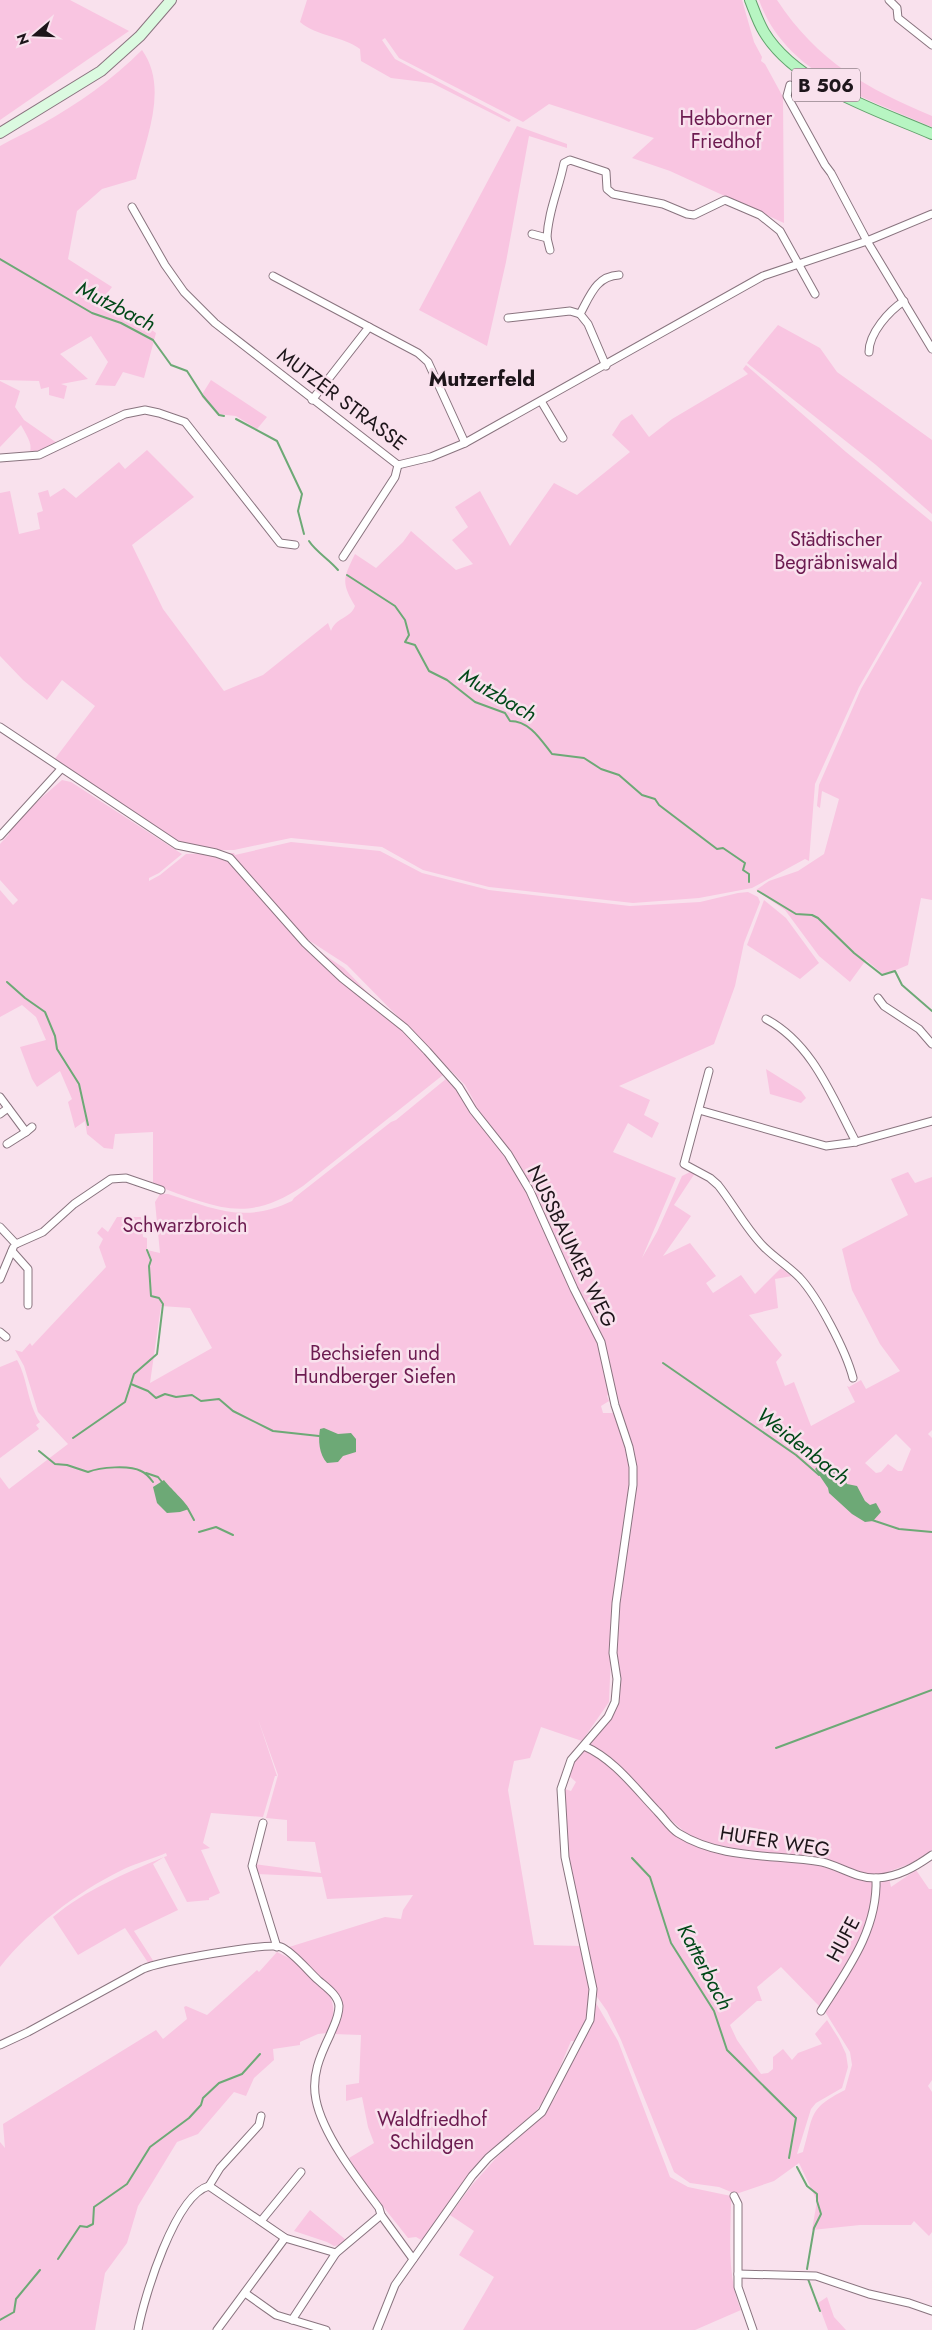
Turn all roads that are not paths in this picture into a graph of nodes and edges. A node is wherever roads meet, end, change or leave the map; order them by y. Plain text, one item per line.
1 (171, 0) edge
2 (750, 0) edge
3 (890, 0) edge
4 (932, 45) edge
5 (790, 85) dead end
6 (0, 133) edge
7 (932, 134) edge
8 (132, 206) dead end
9 (932, 214) edge
10 (532, 234) dead end
11 (547, 238) junction
12 (867, 241) junction
13 (550, 250) dead end
14 (796, 263) junction
15 (618, 275) dead end
16 (273, 276) dead end
17 (815, 294) dead end
18 (904, 301) junction
19 (580, 314) junction
20 (508, 318) dead end
21 (368, 327) junction
22 (932, 349) edge
23 (869, 352) dead end
24 (606, 366) junction
25 (312, 400) junction
26 (541, 401) junction
27 (562, 438) dead end
28 (465, 443) junction
29 (0, 458) edge
30 (398, 464) junction
31 (295, 544) dead end
32 (343, 557) dead end
33 (0, 727) edge
34 (61, 769) junction
35 (0, 836) edge
36 (878, 998) dead end
37 (766, 1019) dead end
38 (932, 1044) edge
39 (709, 1071) dead end
40 (0, 1096) edge
41 (8, 1108) junction
42 (700, 1110) junction
43 (0, 1114) edge
44 (932, 1121) edge
45 (856, 1142) junction
46 (7, 1144) dead end
47 (161, 1190) dead end
48 (0, 1228) edge
49 (14, 1247) junction
50 (0, 1280) edge
51 (28, 1305) dead end
52 (853, 1378) dead end
53 (584, 1746) junction
54 (263, 1823) dead end
55 (932, 1856) edge
56 (876, 1878) junction
57 (277, 1947) junction
58 (821, 2011) dead end
59 (0, 2045) edge
60 (261, 2116) dead end
61 (301, 2172) dead end
62 (209, 2186) junction
63 (734, 2196) dead end
64 (381, 2215) junction
65 (262, 2221) junction
66 (285, 2238) junction
67 (336, 2253) junction
68 (413, 2259) junction
69 (738, 2274) junction
70 (245, 2293) junction
71 (932, 2311) edge
72 (292, 2320) junction
73 (138, 2330) edge
74 (217, 2330) edge
75 (326, 2330) edge
76 (377, 2330) edge
77 (753, 2330) edge

1 - 6 main road
2 - 7 main road, B 506
3 - 4 street
5 - 12 street
8 - 25 street, MUTZER STRASSE
9 - 12 street, MUTZER STRASSE
10 - 11 street
11 - 13 street
11 - 14 street
12 - 14 street, MUTZER STRASSE
12 - 18 street
14 - 17 street
14 - 24 street, MUTZER STRASSE
15 - 19 street
16 - 21 street
18 - 22 street
18 - 23 street
19 - 20 street
19 - 24 street
21 - 25 street
21 - 28 street
24 - 26 street, MUTZER STRASSE
25 - 30 street, MUTZER STRASSE
26 - 27 street
26 - 28 street, MUTZER STRASSE
28 - 30 street, MUTZER STRASSE
29 - 31 street
30 - 32 street
33 - 34 street
34 - 35 street
34 - 53 street, NUSSBAUMER WEG
36 - 38 street
37 - 45 street
39 - 42 street
40 - 41 street
41 - 43 street
41 - 46 street
42 - 45 street
42 - 52 street
44 - 45 street
47 - 49 street
48 - 49 street
49 - 50 street
49 - 51 street
53 - 56 street, HUFER WEG
53 - 68 street, NUSSBAUMER WEG
54 - 57 street
55 - 56 street, HUFER WEG
56 - 58 street, HUFE
57 - 59 street
57 - 64 street
60 - 62 street
61 - 65 street
62 - 65 street
62 - 73 street
63 - 69 street
64 - 67 street
64 - 68 street
65 - 66 street
66 - 67 street
66 - 70 street
67 - 72 street
68 - 76 street, NUSSBAUMER WEG
69 - 71 street
69 - 77 street
70 - 72 street
70 - 74 street
72 - 75 street

